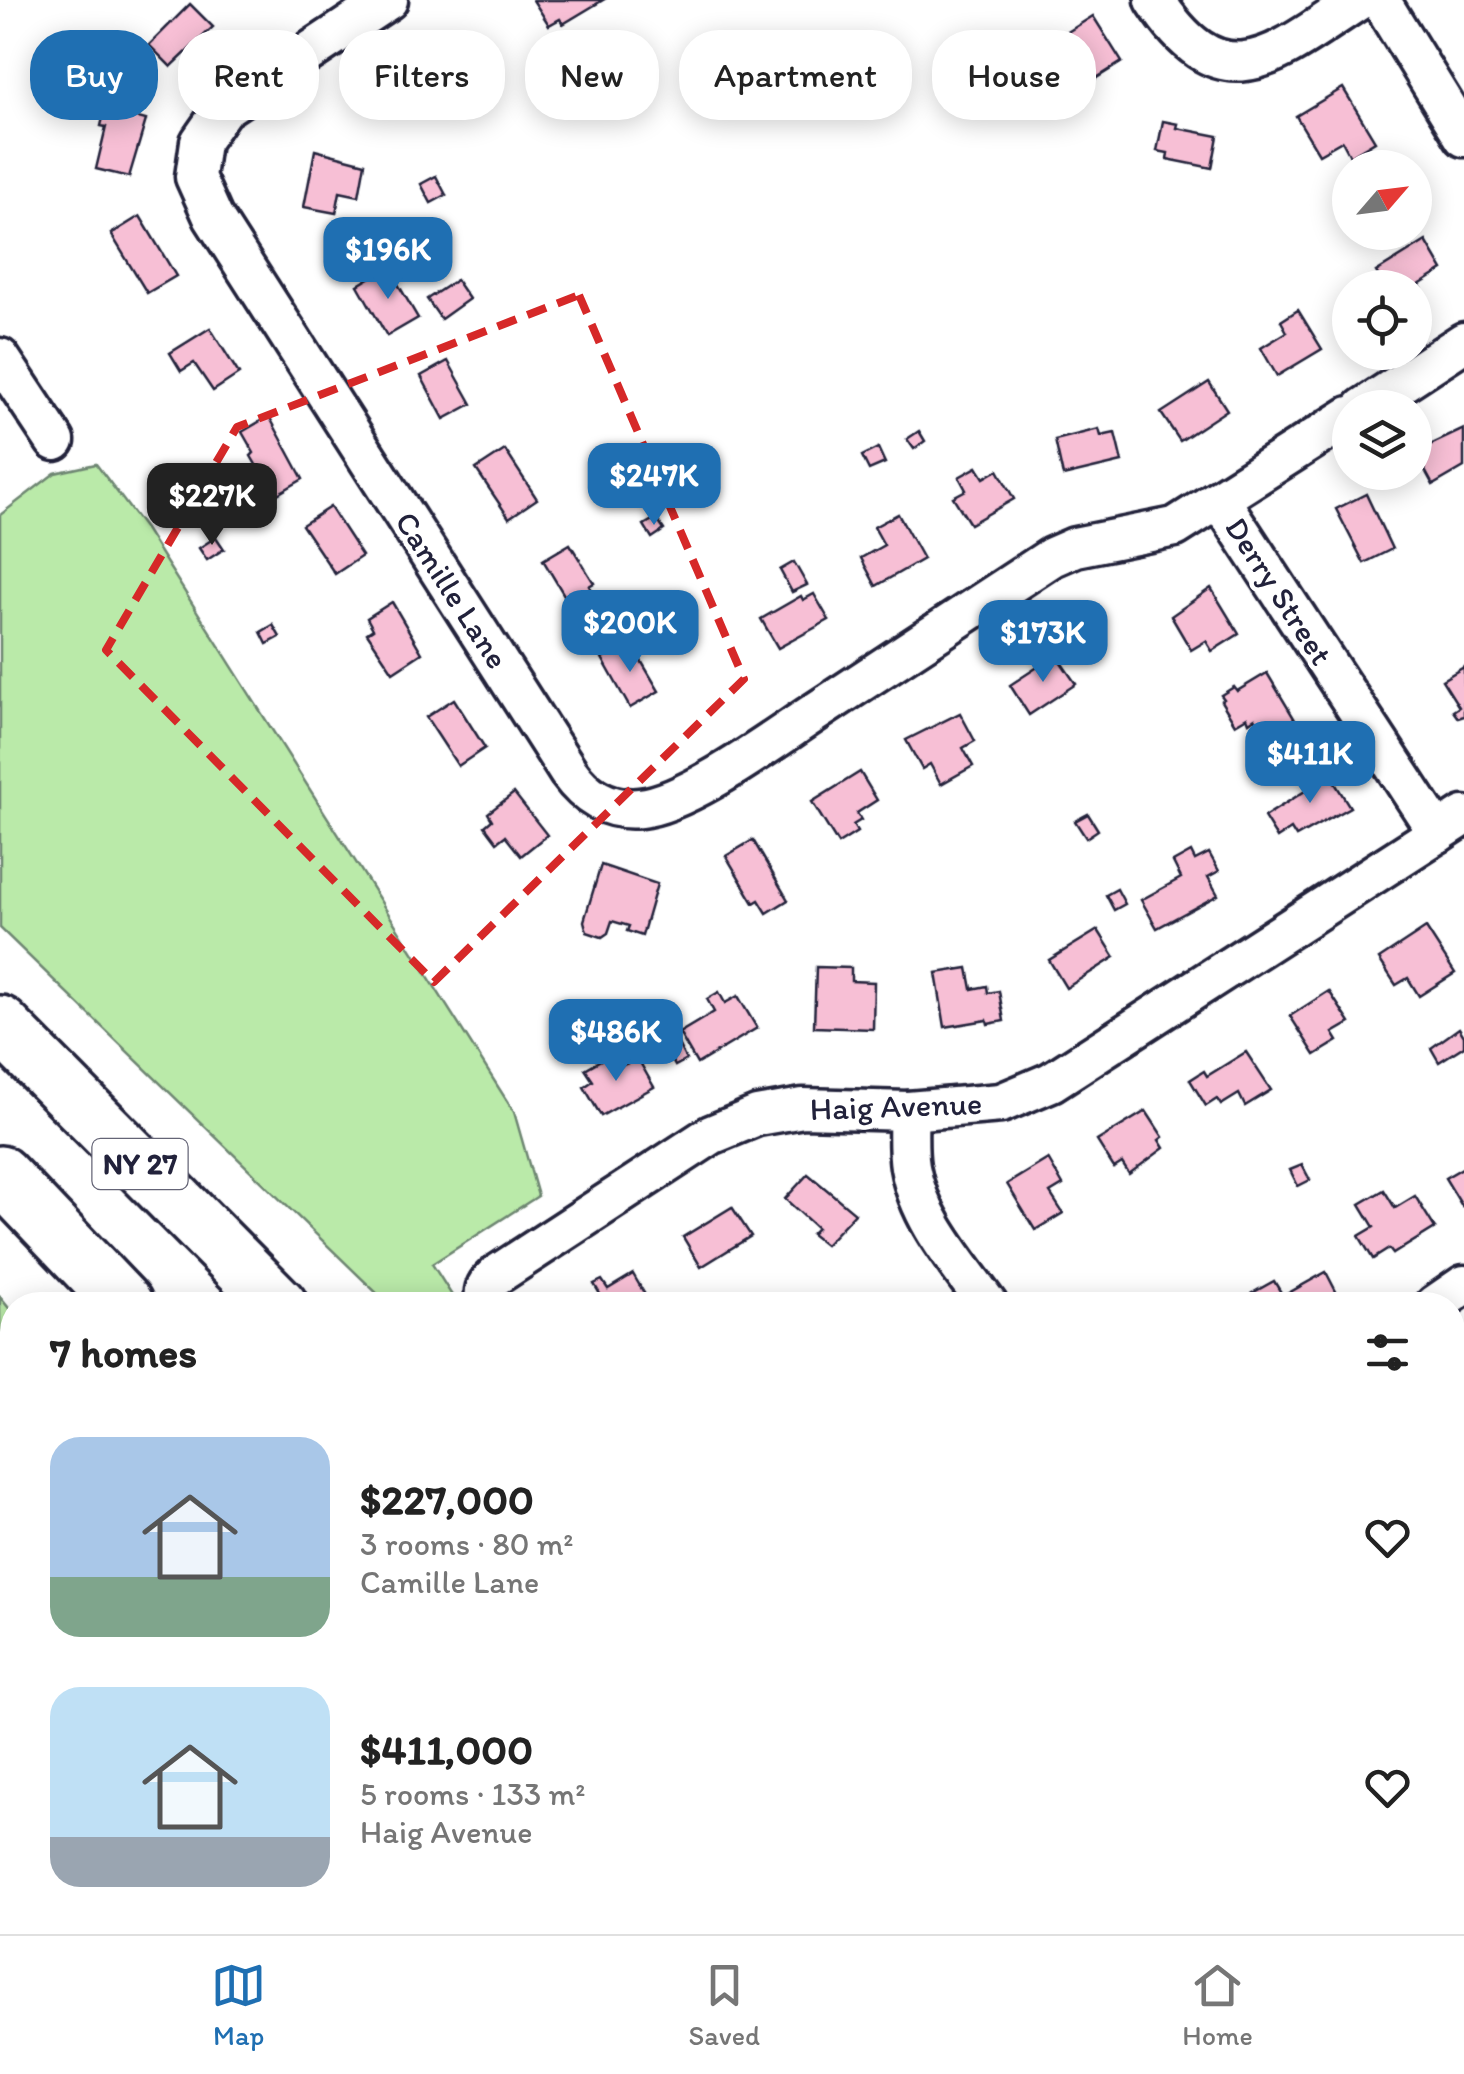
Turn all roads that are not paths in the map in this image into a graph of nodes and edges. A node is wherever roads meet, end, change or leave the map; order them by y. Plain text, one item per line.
1 (388, 0) edge
2 (1155, 0) edge
3 (1359, 0) edge
4 (1380, 0) edge
5 (1464, 136) edge
6 (1464, 342) edge
7 (0, 358) edge
8 (1391, 390) edge
9 (1332, 428) edge
10 (55, 441) dead end
11 (1220, 500) junction
12 (1451, 824) edge
13 (0, 1024) edge
14 (908, 1111) junction
15 (0, 1174) edge
16 (0, 1182) edge
17 (83, 1292) edge
18 (113, 1292) edge
19 (266, 1292) edge
20 (486, 1292) edge
21 (979, 1292) edge

1 - 11 street, Camille Lane
2 - 3 street
4 - 5 street
6 - 8 street
7 - 10 street
9 - 11 street, Camille Lane
11 - 12 street, Derry Street
12 - 14 street, Haig Avenue
13 - 19 highway, NY 27
14 - 20 street, Haig Avenue
14 - 21 street
15 - 18 highway
16 - 17 highway

